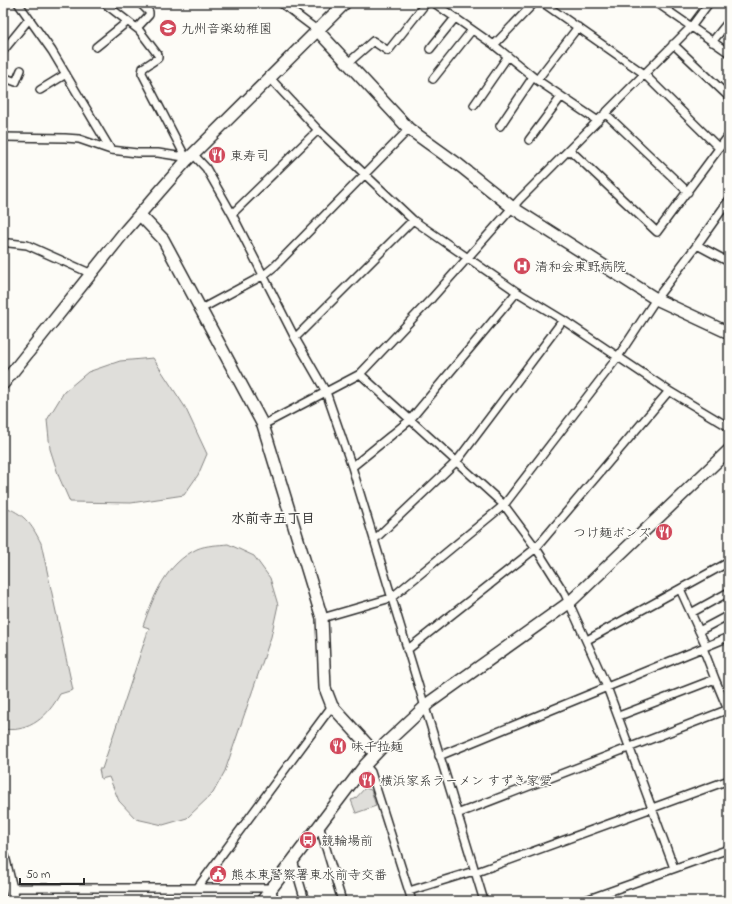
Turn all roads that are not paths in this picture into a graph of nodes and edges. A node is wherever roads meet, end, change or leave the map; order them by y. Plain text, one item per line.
1 (18, 3) edge
2 (104, 3) edge
3 (140, 3) edge
4 (281, 3) edge
5 (345, 3) edge
6 (426, 3) edge
7 (434, 3) edge
8 (534, 3) edge
9 (543, 3) edge
10 (657, 3) edge
11 (709, 3) edge
12 (455, 18) junction
13 (29, 19) junction
14 (729, 21) edge
15 (127, 22) junction
16 (578, 27) junction
17 (691, 27) junction
18 (137, 28) junction
19 (317, 30) junction
20 (472, 30) junction
21 (712, 42) junction
22 (673, 44) junction
23 (494, 45) junction
24 (96, 48) dead end
25 (430, 49) dead end
26 (3, 51) edge
27 (729, 53) edge
28 (508, 56) junction
29 (348, 63) junction
30 (21, 70) dead end
31 (643, 73) junction
32 (66, 74) junction
33 (3, 77) edge
34 (269, 77) junction
35 (433, 79) dead end
36 (535, 79) junction
37 (40, 90) dead end
38 (561, 97) junction
39 (729, 97) edge
40 (474, 105) dead end
41 (605, 113) junction
42 (598, 121) junction
43 (500, 126) dead end
44 (409, 129) junction
45 (318, 130) junction
46 (729, 135) edge
47 (3, 137) edge
48 (529, 140) dead end
49 (720, 148) junction
50 (112, 150) junction
51 (570, 150) junction
52 (188, 157) junction
53 (365, 176) junction
54 (688, 192) junction
55 (729, 200) edge
56 (513, 208) junction
57 (232, 214) junction
58 (140, 215) junction
59 (412, 220) junction
60 (9, 243) dead end
61 (697, 245) junction
62 (468, 260) junction
63 (729, 262) edge
64 (92, 274) junction
65 (264, 275) junction
66 (517, 292) junction
67 (656, 298) junction
68 (201, 309) junction
69 (563, 320) junction
70 (729, 333) edge
71 (295, 338) junction
72 (617, 358) junction
73 (360, 374) junction
74 (3, 384) edge
75 (668, 391) junction
76 (326, 392) junction
77 (410, 420) junction
78 (263, 425) junction
79 (729, 427) edge
80 (729, 450) edge
81 (457, 461) junction
82 (352, 467) junction
83 (504, 505) junction
84 (374, 540) junction
85 (536, 548) junction
86 (729, 562) edge
87 (680, 590) junction
88 (729, 592) edge
89 (391, 598) junction
90 (570, 602) junction
91 (691, 613) junction
92 (729, 615) edge
93 (322, 618) junction
94 (699, 631) junction
95 (729, 638) edge
96 (587, 640) junction
97 (705, 647) junction
98 (407, 650) junction
99 (715, 679) junction
100 (607, 687) junction
101 (332, 706) junction
102 (424, 707) junction
103 (728, 710) edge
104 (619, 716) junction
105 (630, 748) junction
106 (375, 754) junction
107 (439, 756) junction
108 (365, 765) junction
109 (729, 780) edge
110 (651, 808) junction
111 (457, 814) junction
112 (319, 825) junction
113 (729, 849) edge
114 (3, 856) edge
115 (293, 860) junction
116 (674, 868) junction
117 (474, 872) junction
118 (198, 887) junction
119 (12, 888) junction
120 (271, 888) junction
121 (409, 891) junction
122 (14, 901) edge
123 (262, 901) edge
124 (275, 901) edge
125 (305, 901) edge
126 (342, 901) edge
127 (412, 901) edge
128 (484, 901) edge
129 (583, 901) edge

1 - 13 street
2 - 15 street
3 - 18 street
4 - 19 street
5 - 19 street
6 - 29 street
7 - 12 street
8 - 23 street
9 - 16 street
10 - 17 street
11 - 17 street
12 - 20 street
12 - 25 street
13 - 26 street
13 - 32 street
14 - 21 street
15 - 18 street
15 - 24 street
16 - 31 street
16 - 36 street
17 - 21 street
17 - 22 street
18 - 52 street
19 - 29 street
19 - 34 street
20 - 23 street
20 - 35 street
21 - 27 street
22 - 31 street
22 - 39 street
23 - 28 street
28 - 36 street
28 - 40 street
29 - 44 street
30 - 33 street
31 - 41 street
31 - 49 street
32 - 37 street
32 - 50 street
34 - 45 street
34 - 52 street
36 - 38 street
36 - 43 street
38 - 42 street
38 - 48 street
41 - 42 street
41 - 54 street
42 - 51 street
44 - 53 street
44 - 56 street
45 - 53 street
45 - 57 street
46 - 49 street
47 - 50 street
49 - 54 street
50 - 52 street
51 - 54 street
51 - 56 street
52 - 57 street
52 - 58 street
53 - 59 street
53 - 65 street
55 - 61 street
56 - 62 street
56 - 67 street
57 - 65 street
58 - 64 street
58 - 68 street
59 - 62 street
59 - 71 street
60 - 64 street
61 - 63 street
61 - 67 street
62 - 66 street
62 - 73 street
64 - 74 street
65 - 68 street
65 - 71 street
66 - 69 street
66 - 77 street
67 - 70 street
67 - 72 street
68 - 78 street
69 - 72 street
69 - 81 street
71 - 76 street
72 - 75 street
72 - 83 street
73 - 76 street
73 - 77 street
75 - 79 street
75 - 85 street
76 - 78 street
76 - 82 street
77 - 81 street
77 - 82 street
78 - 93 street
80 - 90 street
81 - 83 street
81 - 84 street
82 - 84 street
83 - 85 street
83 - 89 street
84 - 89 street
85 - 90 street
85 - 98 street
86 - 87 street
87 - 91 street
87 - 96 street
88 - 91 street
89 - 93 street
89 - 98 street
90 - 96 street
90 - 102 street
91 - 94 street
92 - 94 street
93 - 101 street
94 - 97 street
95 - 97 street
96 - 100 street
97 - 99 street
97 - 100 street
98 - 102 street
99 - 103 street
99 - 104 street
100 - 104 street
100 - 107 street
101 - 106 street
101 - 118 street
102 - 106 street
102 - 107 street
103 - 105 street
104 - 105 street
105 - 110 street
105 - 111 street
106 - 108 street
107 - 111 street
108 - 112 street
108 - 121 street
109 - 110 street
110 - 116 street
110 - 117 street
111 - 117 street
112 - 115 street
112 - 126 street
113 - 116 street
114 - 119 street
115 - 120 street
115 - 125 street
116 - 129 street
117 - 121 street
117 - 128 street
118 - 119 street
118 - 120 street
119 - 122 street
120 - 123 street
120 - 124 street
121 - 127 street

